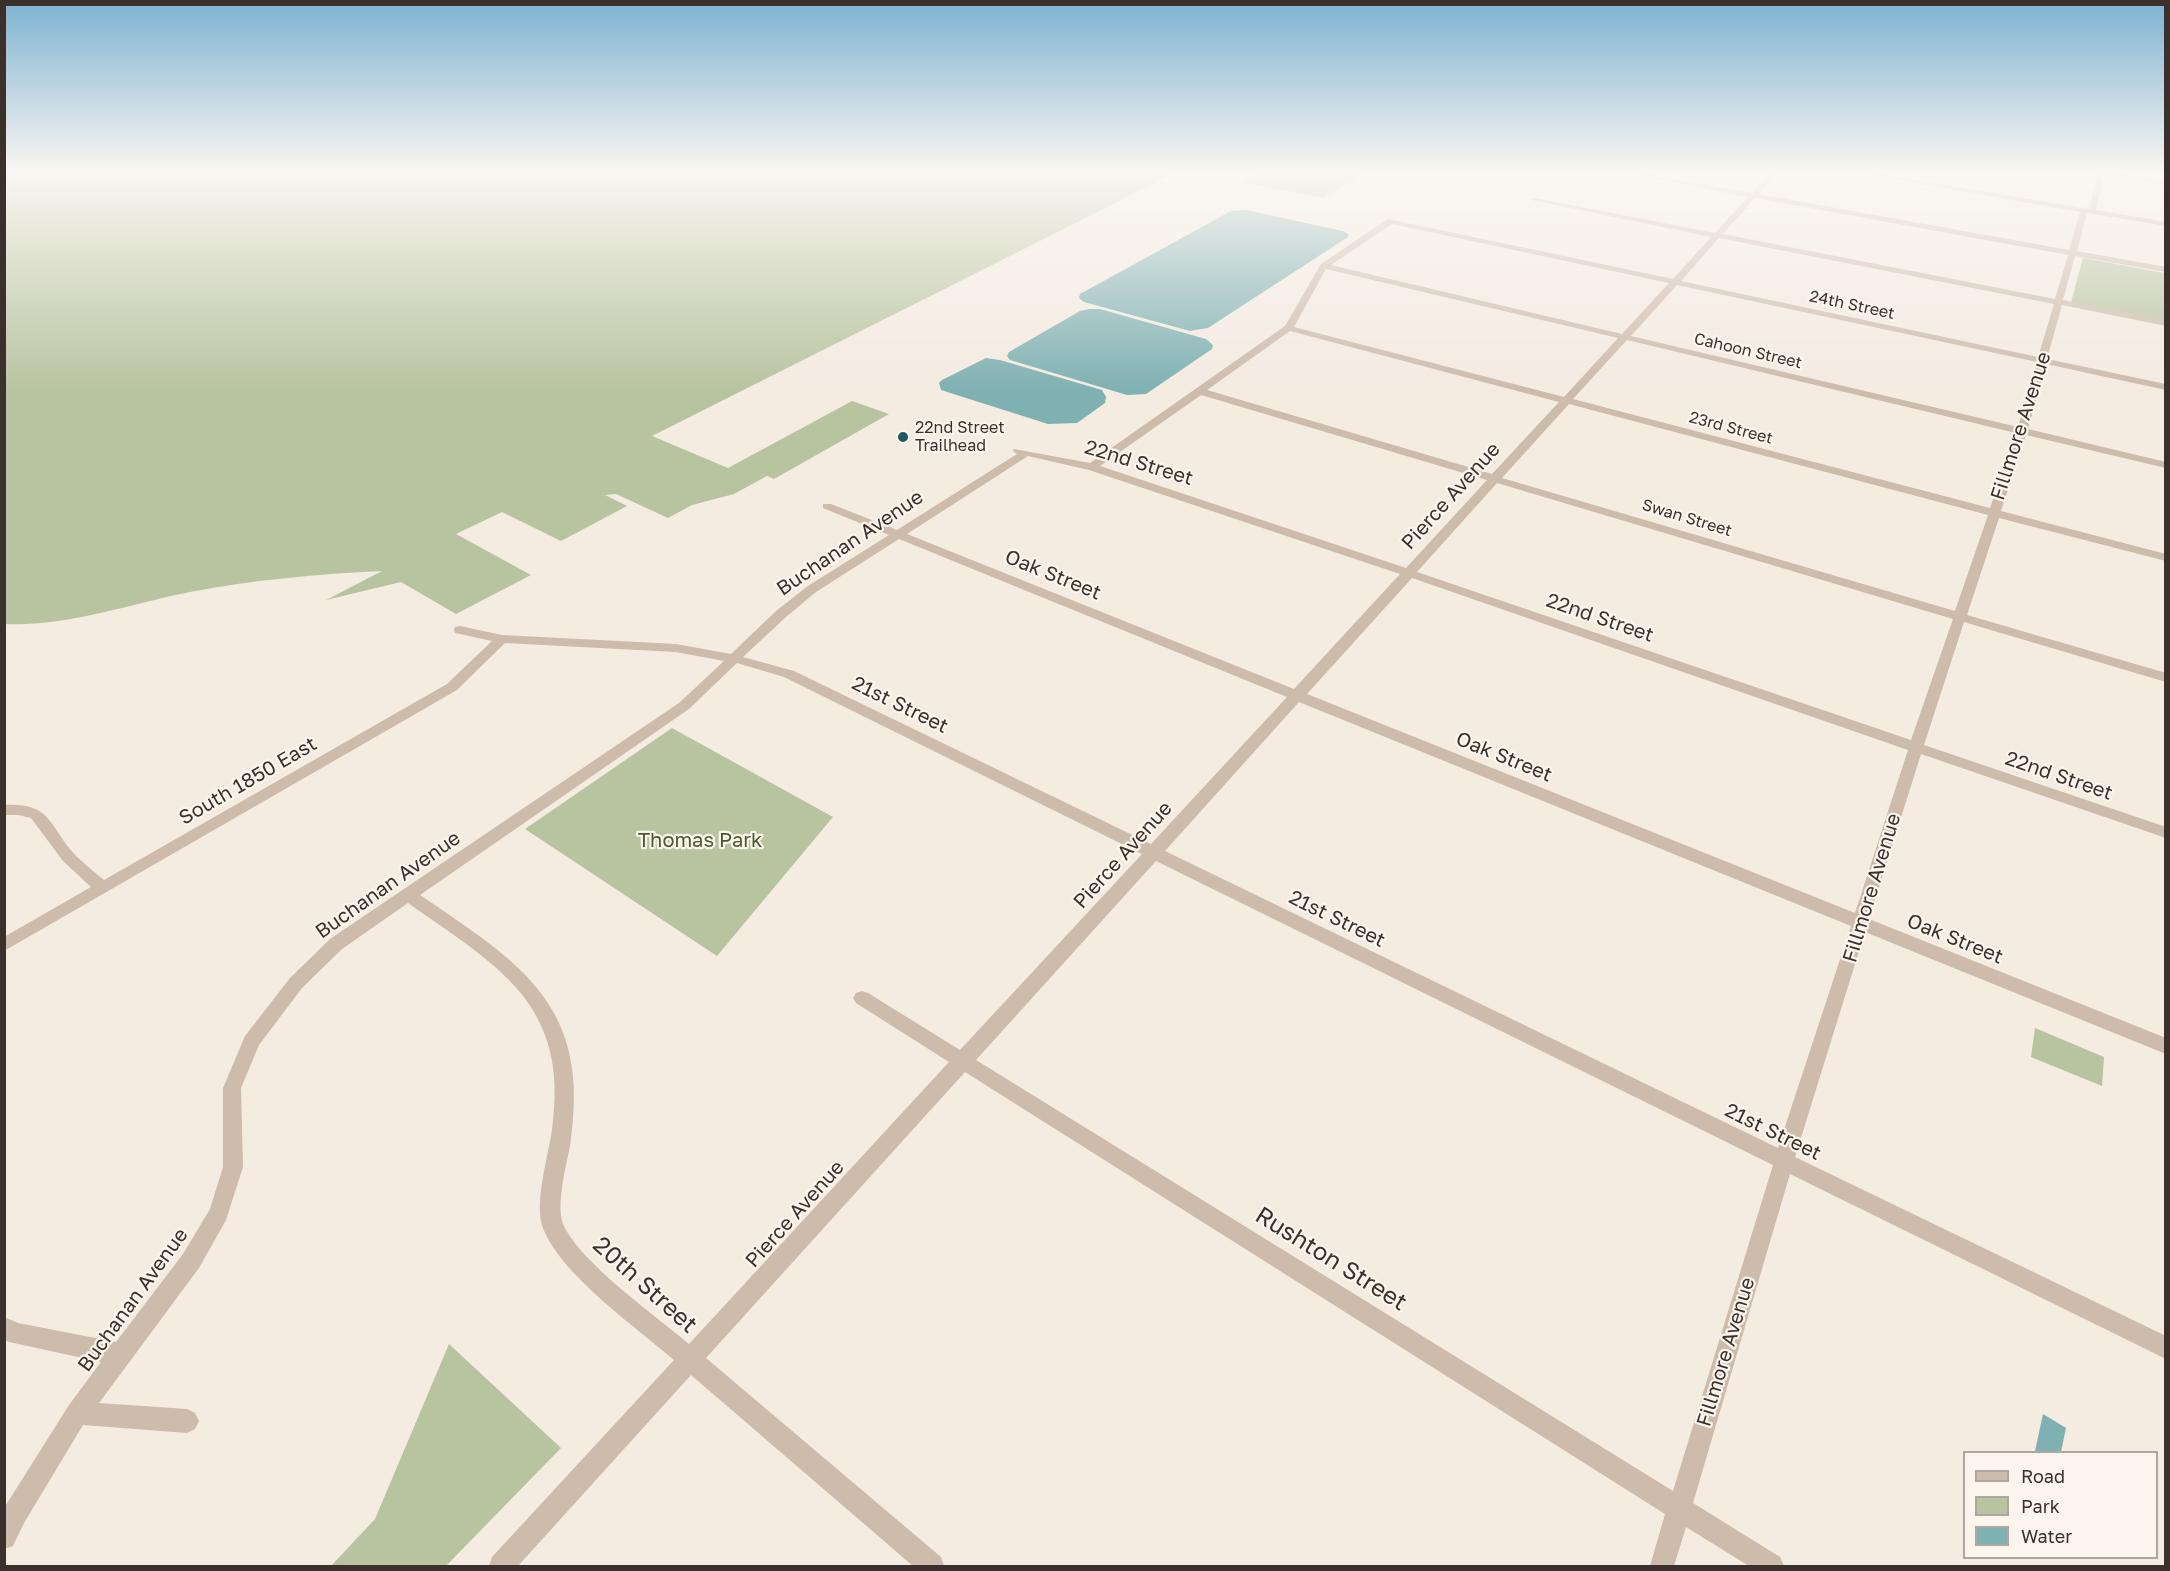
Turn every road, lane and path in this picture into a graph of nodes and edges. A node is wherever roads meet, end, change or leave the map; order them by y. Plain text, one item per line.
1 (1356, 244) edge
2 (1500, 244) edge
3 (1709, 244) edge
4 (1760, 244) edge
5 (2023, 244) edge
6 (2075, 244) edge
7 (2072, 253) junction
8 (1324, 266) junction
9 (2166, 270) edge
10 (1675, 282) junction
11 (2058, 302) junction
12 (2166, 322) edge
13 (1289, 328) junction
14 (1625, 337) junction
15 (2043, 361) junction
16 (2166, 387) edge
17 (1199, 391) junction
18 (1567, 400) junction
19 (2022, 431) junction
20 (1022, 452) joint
21 (2166, 465) edge
22 (1092, 467) junction
23 (1495, 478) junction
24 (827, 506) dead end
25 (1993, 513) junction
26 (898, 535) junction
27 (2166, 558) edge
28 (1409, 573) junction
29 (1960, 617) junction
30 (460, 630) dead end
31 (501, 639) junction
32 (736, 659) junction
33 (2166, 678) edge
34 (1297, 696) junction
35 (1916, 747) junction
36 (4, 810) edge
37 (2166, 833) edge
38 (1154, 852) junction
39 (103, 888) junction
40 (408, 895) junction
41 (1861, 923) junction
42 (4, 945) edge
43 (862, 998) dead end
44 (2166, 1046) edge
45 (963, 1061) junction
46 (1784, 1161) junction
47 (4, 1328) edge
48 (2166, 1348) edge
49 (119, 1354) junction
50 (690, 1360) junction
51 (77, 1413) junction
52 (187, 1421) dead end
53 (1679, 1509) junction
54 (4, 1537) edge
55 (501, 1566) edge
56 (932, 1566) edge
57 (1662, 1566) edge
58 (1771, 1566) edge

1 - 8 street, 24th Street
2 - 10 street, 24th Street
3 - 10 street, Pierce Avenue
4 - 11 street
5 - 7 street
6 - 7 street, Fillmore Avenue
7 - 9 street
7 - 11 street, Fillmore Avenue
8 - 13 street
8 - 14 street, Cahoon Street
10 - 14 street, Pierce Avenue
10 - 15 street, 24th Street
11 - 12 street
11 - 15 street, Fillmore Avenue
13 - 17 street
13 - 18 street, 23rd Street
14 - 18 street, Pierce Avenue
14 - 19 street, Cahoon Street
15 - 16 street, 24th Street
15 - 19 street, Fillmore Avenue
17 - 22 street
17 - 23 street, Swan Street
18 - 23 street, Pierce Avenue
18 - 25 street, 23rd Street
19 - 21 street, Cahoon Street
19 - 25 street, Fillmore Avenue
20 - 22 street, 22nd Street
20 - 26 street, Buchanan Avenue
22 - 28 street, 22nd Street
23 - 28 street, Pierce Avenue
23 - 29 street, Swan Street
24 - 26 street, Oak Street
25 - 27 street, 23rd Street
25 - 29 street, Fillmore Avenue
26 - 32 street, Buchanan Avenue
26 - 34 street, Oak Street
28 - 34 street, Pierce Avenue
28 - 35 street, 22nd Street
29 - 33 street, Swan Street
29 - 35 street, Fillmore Avenue
30 - 31 street, 21st Street
31 - 32 street, 21st Street
31 - 39 street, South 1850 East
32 - 38 street, 21st Street
32 - 40 street, Buchanan Avenue
34 - 38 street, Pierce Avenue
34 - 41 street, Oak Street
35 - 37 street, 22nd Street
35 - 41 street, Fillmore Avenue
36 - 39 street
38 - 45 street, Pierce Avenue
38 - 46 street, 21st Street
39 - 42 street, South 1850 East
40 - 49 street, Buchanan Avenue
40 - 50 street, 20th Street
41 - 44 street, Oak Street
41 - 46 street, Fillmore Avenue
43 - 45 street, Rushton Street
45 - 50 street, Pierce Avenue
45 - 53 street, Rushton Street
46 - 48 street, 21st Street
46 - 53 street, Fillmore Avenue
47 - 49 street
49 - 51 street, Buchanan Avenue
50 - 55 street, Pierce Avenue
50 - 56 street, 20th Street
51 - 52 street
51 - 54 street, Buchanan Avenue
53 - 57 street, Fillmore Avenue
53 - 58 street, Rushton Street

